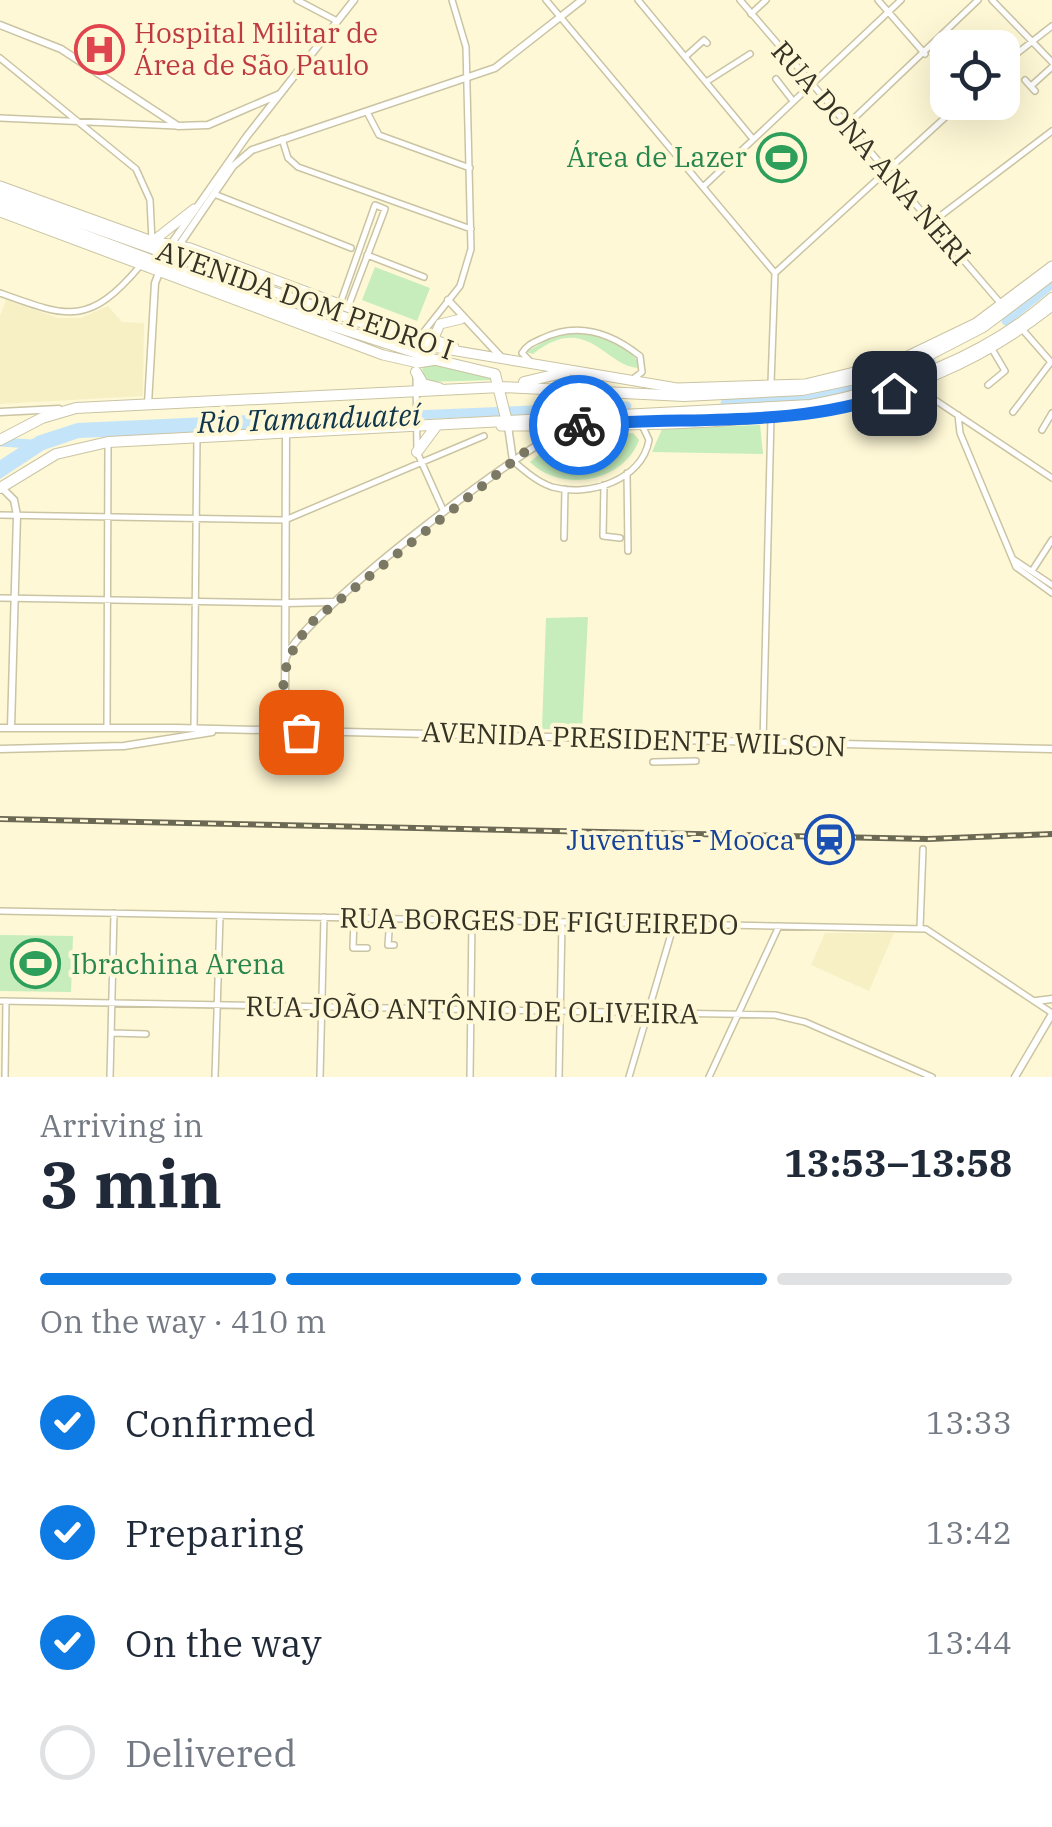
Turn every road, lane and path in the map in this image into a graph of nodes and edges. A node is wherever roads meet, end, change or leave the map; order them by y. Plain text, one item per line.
1 (297, 0) edge
2 (354, 0) edge
3 (452, 0) edge
4 (546, 0) edge
5 (582, 0) edge
6 (638, 0) edge
7 (652, 0) edge
8 (740, 0) edge
9 (766, 0) edge
10 (878, 0) edge
11 (902, 0) edge
12 (978, 0) edge
13 (992, 0) edge
14 (644, 7) junction
15 (888, 12) junction
16 (752, 14) junction
17 (561, 18) junction
18 (338, 21) junction
19 (0, 26) edge
20 (1052, 26) edge
21 (1032, 42) junction
22 (708, 44) dead end
23 (1020, 51) edge
24 (750, 54) dead end
25 (925, 54) junction
26 (685, 57) junction
27 (0, 58) edge
28 (1052, 65) edge
29 (466, 79) junction
30 (776, 80) dead end
31 (1025, 80) dead end
32 (706, 82) junction
33 (812, 83) junction
34 (281, 94) junction
35 (794, 101) junction
36 (254, 105) junction
37 (267, 112) junction
38 (367, 112) junction
39 (0, 118) edge
40 (942, 120) edge
41 (82, 123) junction
42 (848, 125) junction
43 (178, 126) junction
44 (1052, 131) edge
45 (247, 136) junction
46 (753, 139) junction
47 (282, 140) junction
48 (252, 150) junction
49 (470, 168) junction
50 (887, 171) junction
51 (0, 186) edge
52 (704, 186) junction
53 (210, 192) junction
54 (0, 194) edge
55 (0, 203) edge
56 (194, 209) junction
57 (0, 212) edge
58 (932, 223) junction
59 (472, 230) junction
60 (362, 240) junction
61 (147, 243) junction
62 (372, 244) junction
63 (351, 248) dead end
64 (173, 249) junction
65 (368, 255) junction
66 (355, 260) junction
67 (364, 263) junction
68 (140, 266) junction
69 (1052, 266) edge
70 (160, 269) junction
71 (775, 272) junction
72 (1052, 275) edge
73 (424, 277) dead end
74 (285, 283) junction
75 (0, 293) edge
76 (1052, 298) edge
77 (448, 300) junction
78 (304, 302) junction
79 (1002, 306) junction
80 (1052, 306) edge
81 (342, 311) junction
82 (294, 313) junction
83 (459, 316) junction
84 (273, 317) junction
85 (310, 319) junction
86 (1022, 329) junction
87 (363, 337) junction
88 (992, 349) junction
89 (426, 350) junction
90 (508, 362) junction
91 (1051, 363) edge
92 (551, 369) junction
93 (566, 372) junction
94 (629, 382) junction
95 (771, 386) junction
96 (914, 386) junction
97 (988, 386) dead end
98 (500, 387) junction
99 (514, 387) junction
100 (455, 389) junction
101 (414, 397) junction
102 (148, 404) junction
103 (76, 408) junction
104 (0, 412) edge
105 (1013, 412) dead end
106 (958, 415) junction
107 (771, 418) junction
108 (1051, 418) edge
109 (640, 422) junction
110 (508, 423) junction
111 (580, 424) junction
112 (416, 426) junction
113 (438, 426) junction
114 (1042, 430) dead end
115 (286, 435) junction
116 (484, 436) dead end
117 (197, 438) junction
118 (0, 440) edge
119 (108, 442) junction
120 (419, 458) junction
121 (513, 461) junction
122 (627, 473) junction
123 (1052, 478) edge
124 (604, 486) junction
125 (0, 487) edge
126 (566, 489) junction
127 (445, 513) junction
128 (0, 515) edge
129 (17, 516) junction
130 (106, 517) junction
131 (196, 518) junction
132 (286, 520) junction
133 (564, 538) dead end
134 (620, 538) dead end
135 (1052, 540) edge
136 (628, 551) dead end
137 (1030, 574) junction
138 (1052, 584) edge
139 (1052, 593) edge
140 (0, 598) edge
141 (16, 598) junction
142 (106, 598) junction
143 (196, 599) junction
144 (303, 602) junction
145 (334, 602) junction
146 (285, 603) junction
147 (312, 622) junction
148 (286, 657) junction
149 (284, 709) junction
150 (0, 728) edge
151 (16, 728) junction
152 (107, 728) junction
153 (194, 728) junction
154 (216, 730) junction
155 (273, 732) junction
156 (301, 732) junction
157 (103, 736) junction
158 (762, 742) junction
159 (87, 746) junction
160 (110, 747) junction
161 (0, 749) edge
162 (1052, 749) edge
163 (696, 760) dead end
164 (653, 762) dead end
165 (923, 849) dead end
166 (0, 911) edge
167 (114, 912) junction
168 (220, 916) junction
169 (324, 916) junction
170 (354, 918) junction
171 (390, 918) junction
172 (472, 920) junction
173 (562, 922) junction
174 (674, 924) junction
175 (779, 926) junction
176 (920, 928) junction
177 (394, 945) dead end
178 (366, 948) dead end
179 (1052, 995) edge
180 (3, 1001) edge
181 (1036, 1001) junction
182 (112, 1003) junction
183 (218, 1006) junction
184 (322, 1008) junction
185 (471, 1011) junction
186 (560, 1012) junction
187 (648, 1013) junction
188 (738, 1014) junction
189 (1052, 1014) edge
190 (112, 1033) junction
191 (146, 1034) dead end
192 (6, 1077) edge
193 (110, 1077) edge
194 (215, 1077) edge
195 (320, 1077) edge
196 (470, 1077) edge
197 (559, 1077) edge
198 (630, 1077) edge
199 (709, 1077) edge
200 (932, 1077) edge
201 (1015, 1077) edge

1 - 18 street
2 - 18 main road
3 - 29 street
4 - 17 street
5 - 17 main road
6 - 14 street
7 - 14 street
8 - 16 street, RUA DONA ANA NERI
9 - 16 street
10 - 15 street
11 - 15 street
12 - 25 street
13 - 21 street
14 - 26 street
15 - 25 street
15 - 33 street
16 - 33 street, RUA DONA ANA NERI
17 - 29 main road
17 - 52 street
18 - 34 main road
19 - 43 main road
20 - 21 street
21 - 23 street
21 - 28 street
22 - 26 street
24 - 32 street
25 - 42 street
26 - 32 street
27 - 41 street
28 - 31 street
29 - 38 main road
29 - 49 street
30 - 35 street
32 - 46 street
33 - 35 street
33 - 42 street, RUA DONA ANA NERI
34 - 36 main road
34 - 37 main road
35 - 46 street
36 - 37 main road
36 - 43 main road
37 - 45 main road
38 - 47 main road
38 - 49 street
39 - 41 street
40 - 50 street
41 - 43 street
41 - 61 street
42 - 50 street, RUA DONA ANA NERI
44 - 58 street
45 - 48 main road
45 - 53 main road
46 - 52 street
47 - 48 main road
47 - 59 street
48 - 53 main road
49 - 59 street
50 - 58 street, RUA DONA ANA NERI
50 - 71 street
51 - 61 main road, AVENIDA DOM PEDRO I
52 - 71 street
53 - 56 main road
53 - 63 street
53 - 64 main road
54 - 61 main road, AVENIDA DOM PEDRO I
55 - 70 main road, AVENIDA DOM PEDRO I
56 - 61 main road
56 - 64 main road
57 - 68 main road, AVENIDA DOM PEDRO I
58 - 79 street, RUA DONA ANA NERI
59 - 77 street
60 - 62 street
60 - 62 street
60 - 66 street
61 - 64 main road, AVENIDA DOM PEDRO I
62 - 65 street
64 - 70 main road
64 - 74 main road, AVENIDA DOM PEDRO I
64 - 78 main road, AVENIDA DOM PEDRO I
65 - 67 street
65 - 73 street
66 - 67 street
66 - 81 street
67 - 81 street
68 - 70 main road, AVENIDA DOM PEDRO I
68 - 75 street
69 - 79 main road, AVENIDA DOM PEDRO I
70 - 82 main road, AVENIDA DOM PEDRO I
70 - 84 main road, AVENIDA DOM PEDRO I
70 - 102 main road
71 - 95 street
72 - 99 highway
74 - 78 main road
74 - 81 main road, AVENIDA DOM PEDRO I
76 - 110 highway
77 - 83 main road
77 - 89 street
78 - 81 main road, AVENIDA DOM PEDRO I
79 - 95 main road, AVENIDA DOM PEDRO I
80 - 86 main road
81 - 85 main road
81 - 87 main road
81 - 89 main road, AVENIDA DOM PEDRO I
82 - 84 main road
82 - 85 main road, AVENIDA DOM PEDRO I
83 - 89 main road
83 - 90 main road
84 - 89 main road, AVENIDA DOM PEDRO I
85 - 87 main road, AVENIDA DOM PEDRO I
86 - 88 main road
86 - 91 street
87 - 89 main road, AVENIDA DOM PEDRO I
88 - 96 main road
88 - 97 street
89 - 90 main road, AVENIDA DOM PEDRO I
89 - 98 highway
89 - 100 highway
89 - 101 street
90 - 92 main road, AVENIDA DOM PEDRO I
91 - 105 street
92 - 93 main road, AVENIDA DOM PEDRO I
92 - 94 street
93 - 94 main road, AVENIDA DOM PEDRO I
93 - 99 highway
94 - 95 main road, AVENIDA DOM PEDRO I
96 - 106 street
96 - 107 main road
98 - 99 highway
98 - 100 highway
98 - 110 highway
100 - 101 highway
101 - 102 highway
101 - 112 street
102 - 103 highway
103 - 104 main road
103 - 118 highway
106 - 123 street
106 - 137 street
107 - 109 main road
107 - 158 street
108 - 114 street
109 - 111 main road
109 - 122 street
110 - 111 main road
110 - 113 highway
110 - 121 main road
111 - 121 main road
112 - 113 highway
112 - 115 highway
112 - 120 street
113 - 120 highway
115 - 117 highway
115 - 132 main road
116 - 120 street
117 - 119 highway
117 - 131 street
119 - 125 highway
119 - 130 street
120 - 127 street
120 - 132 street
121 - 126 street
121 - 127 main road
122 - 124 street
122 - 136 street
124 - 126 street
124 - 134 street
125 - 129 main road
126 - 133 street
127 - 145 main road
128 - 129 street
129 - 130 street
129 - 141 main road
130 - 131 street
130 - 142 street
131 - 132 street
131 - 143 street
132 - 146 main road
135 - 137 street
137 - 138 street
137 - 139 street
140 - 141 street
141 - 142 street
141 - 151 main road
142 - 143 street
142 - 152 street
143 - 146 street
143 - 153 street
144 - 145 main road
144 - 146 main road
144 - 147 main road
145 - 147 main road
146 - 148 main road
147 - 148 main road
148 - 149 main road
149 - 155 main road
149 - 156 main road
150 - 151 main road, AVENIDA PRESIDENTE WILSON
151 - 152 main road, AVENIDA PRESIDENTE WILSON
152 - 153 main road, AVENIDA PRESIDENTE WILSON
152 - 157 main road
153 - 154 main road, AVENIDA PRESIDENTE WILSON
154 - 155 main road, AVENIDA PRESIDENTE WILSON
154 - 160 main road, AVENIDA PRESIDENTE WILSON
155 - 156 main road, AVENIDA PRESIDENTE WILSON
156 - 158 main road, AVENIDA PRESIDENTE WILSON
157 - 159 main road
157 - 160 main road
158 - 162 main road, AVENIDA PRESIDENTE WILSON
159 - 160 main road, AVENIDA PRESIDENTE WILSON
159 - 161 main road, AVENIDA PRESIDENTE WILSON
163 - 164 street
165 - 176 street
166 - 167 street, RUA BORGES DE FIGUEIREDO
167 - 168 street, RUA BORGES DE FIGUEIREDO
167 - 182 street
168 - 169 street, RUA BORGES DE FIGUEIREDO
168 - 183 street
169 - 170 street, RUA BORGES DE FIGUEIREDO
169 - 184 street
170 - 171 street, RUA BORGES DE FIGUEIREDO
170 - 178 street
171 - 172 street, RUA BORGES DE FIGUEIREDO
171 - 177 street
172 - 173 street, RUA BORGES DE FIGUEIREDO
172 - 185 street
173 - 174 street, RUA BORGES DE FIGUEIREDO
173 - 186 street
174 - 175 street, RUA BORGES DE FIGUEIREDO
174 - 187 street
175 - 176 street, RUA BORGES DE FIGUEIREDO
175 - 188 street
176 - 181 street
179 - 181 main road
180 - 182 street, RUA JOÃO ANTÔNIO DE OLIVEIRA
180 - 192 street
181 - 189 street
182 - 183 street, RUA JOÃO ANTÔNIO DE OLIVEIRA
182 - 190 street
183 - 184 street, RUA JOÃO ANTÔNIO DE OLIVEIRA
183 - 194 street
184 - 185 street, RUA JOÃO ANTÔNIO DE OLIVEIRA
184 - 195 street
185 - 186 street, RUA JOÃO ANTÔNIO DE OLIVEIRA
185 - 196 street
186 - 187 street, RUA JOÃO ANTÔNIO DE OLIVEIRA
186 - 197 street
187 - 188 street, RUA JOÃO ANTÔNIO DE OLIVEIRA
187 - 198 street
188 - 199 street
188 - 200 street, RUA JOÃO ANTÔNIO DE OLIVEIRA
189 - 201 main road
190 - 191 street
190 - 193 street

